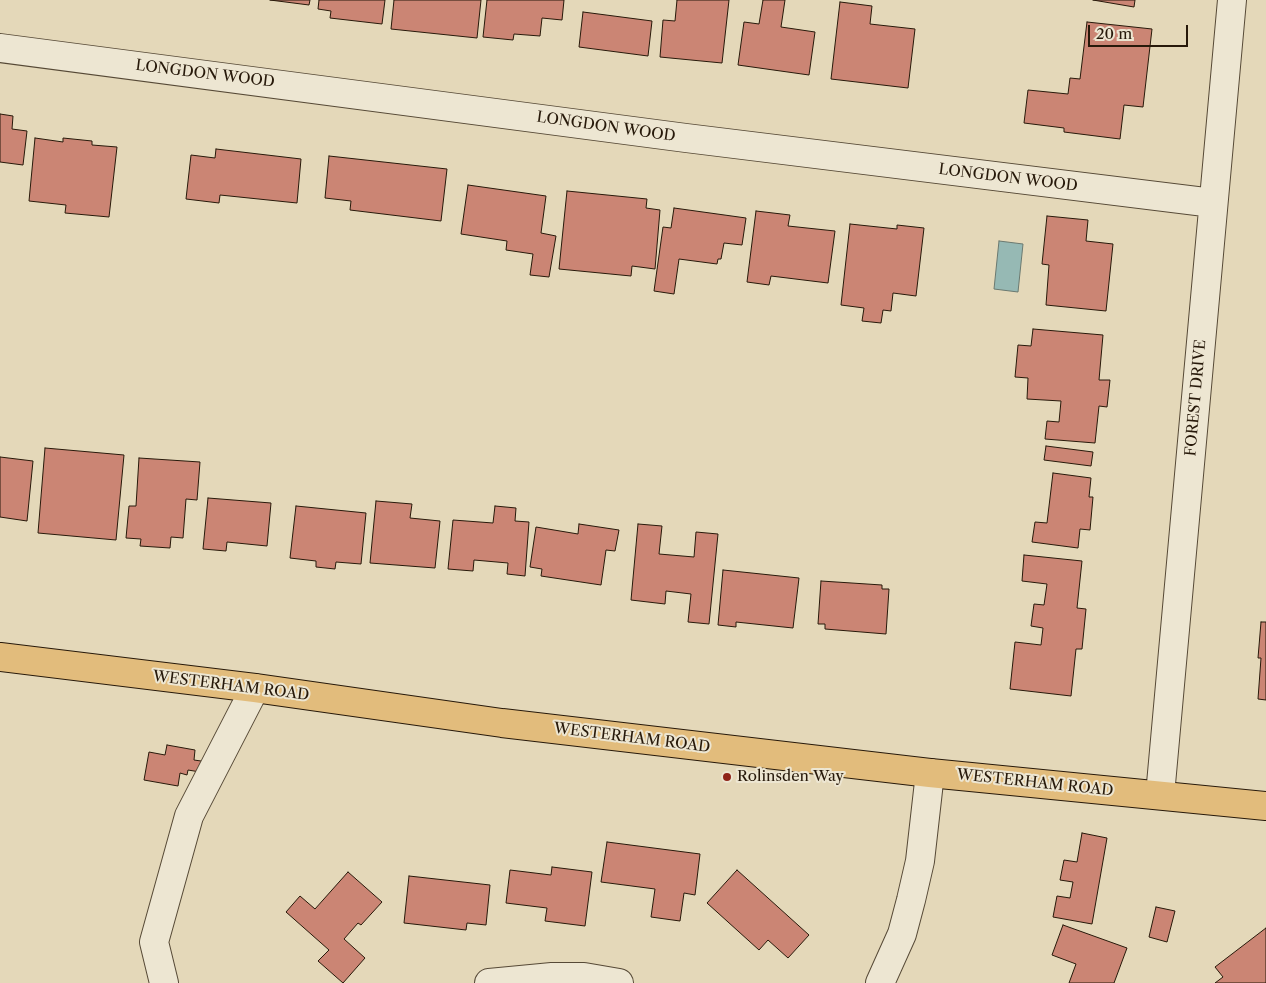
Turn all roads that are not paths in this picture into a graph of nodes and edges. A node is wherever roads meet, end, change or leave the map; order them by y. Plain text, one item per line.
1 (1232, 0) edge
2 (0, 48) edge
3 (1213, 203) junction
4 (0, 657) edge
5 (254, 688) junction
6 (930, 773) junction
7 (1160, 796) junction
8 (1266, 806) edge
9 (164, 983) edge
10 (489, 983) edge
11 (619, 983) edge
12 (880, 983) edge

1 - 3 street, FOREST DRIVE
2 - 3 street, LONGDON WOOD
3 - 7 street, FOREST DRIVE
4 - 5 main road, WESTERHAM ROAD
5 - 6 main road, WESTERHAM ROAD
5 - 9 street
6 - 7 main road, WESTERHAM ROAD
6 - 12 street
7 - 8 main road, WESTERHAM ROAD
10 - 11 street

